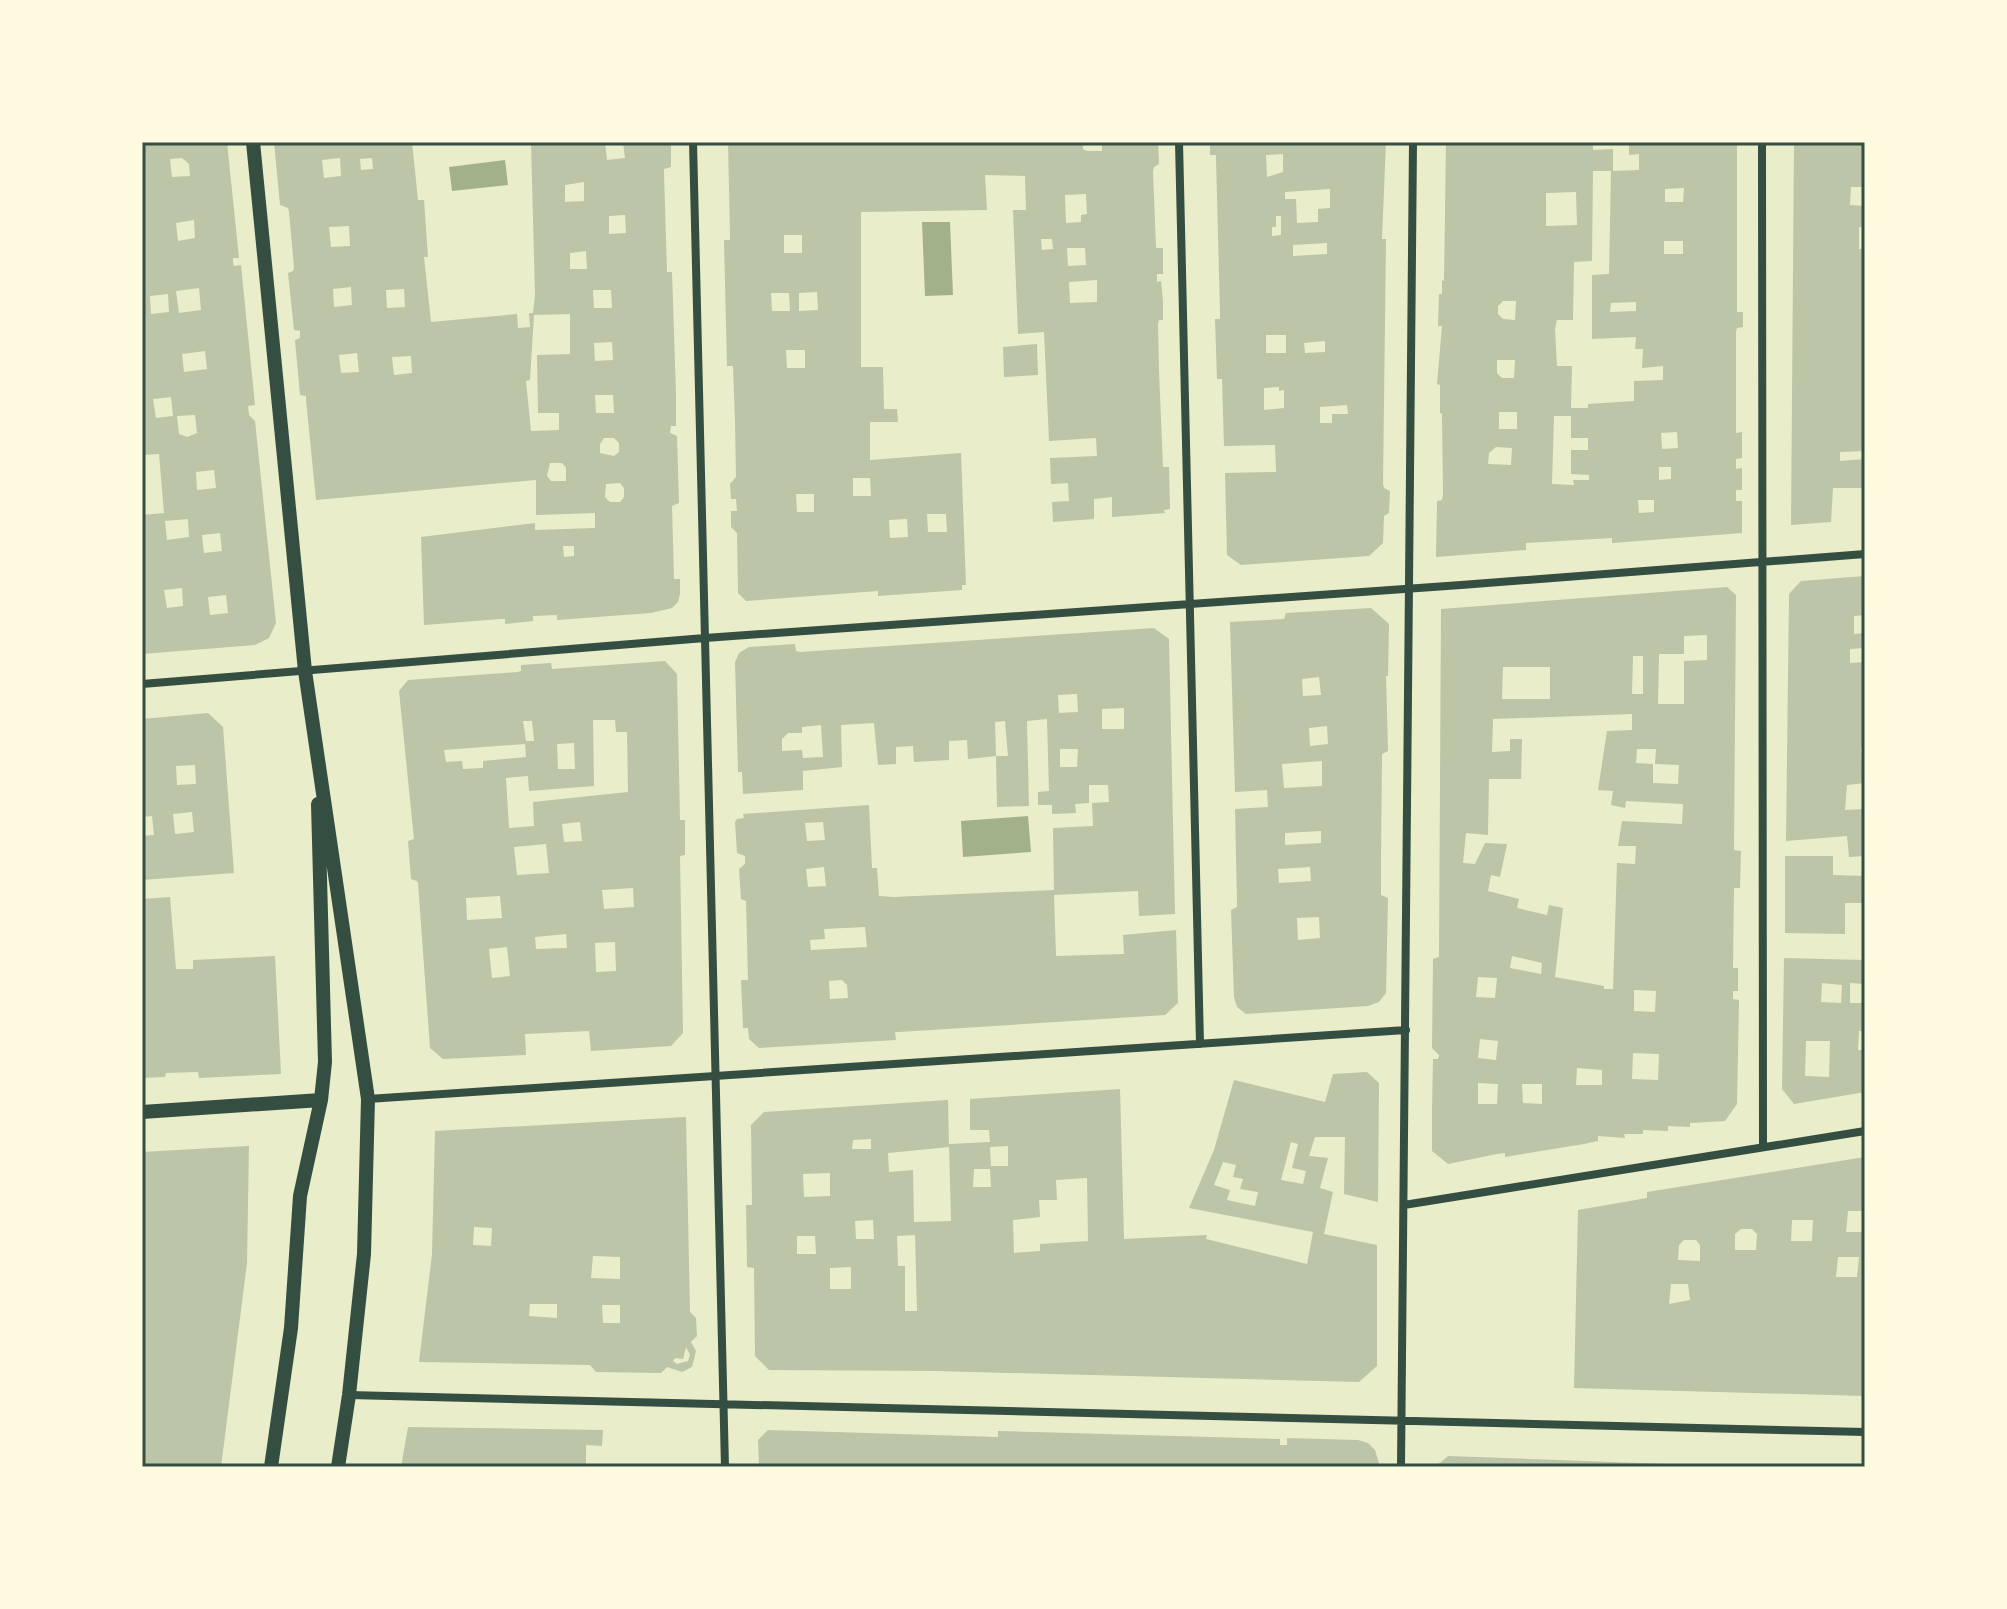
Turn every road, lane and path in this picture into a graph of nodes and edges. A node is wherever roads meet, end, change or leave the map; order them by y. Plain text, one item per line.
1 (253, 142) edge
2 (693, 142) edge
3 (1179, 142) edge
4 (1413, 142) edge
5 (1762, 142) edge
6 (1865, 554) edge
7 (1762, 561) junction
8 (1411, 588) junction
9 (1190, 604) junction
10 (705, 638) junction
11 (305, 671) junction
12 (142, 684) edge
13 (317, 747) junction
14 (1406, 1030) junction
15 (1200, 1044) junction
16 (715, 1076) junction
17 (368, 1099) junction
18 (321, 1100) junction
19 (142, 1112) edge
20 (1865, 1131) edge
21 (1763, 1147) junction
22 (1404, 1205) junction
23 (349, 1395) junction
24 (724, 1404) junction
25 (1402, 1421) junction
26 (1865, 1432) edge
27 (271, 1467) edge
28 (338, 1467) edge
29 (725, 1467) edge
30 (1401, 1467) edge

1 - 11 street
2 - 10 street
3 - 9 street
4 - 8 street
5 - 7 street
6 - 7 street
7 - 8 street
7 - 21 street
8 - 9 street
8 - 14 street
9 - 10 street
9 - 15 street
10 - 11 street
10 - 16 street
11 - 12 street
11 - 13 street
13 - 17 street
13 - 18 street
14 - 15 street
14 - 22 street
15 - 16 street
16 - 17 street
16 - 24 street
17 - 23 street
18 - 19 street
18 - 27 street
20 - 21 street
21 - 22 street
22 - 25 street
23 - 24 street
23 - 28 street
24 - 25 street
24 - 29 street
25 - 26 street
25 - 30 street

